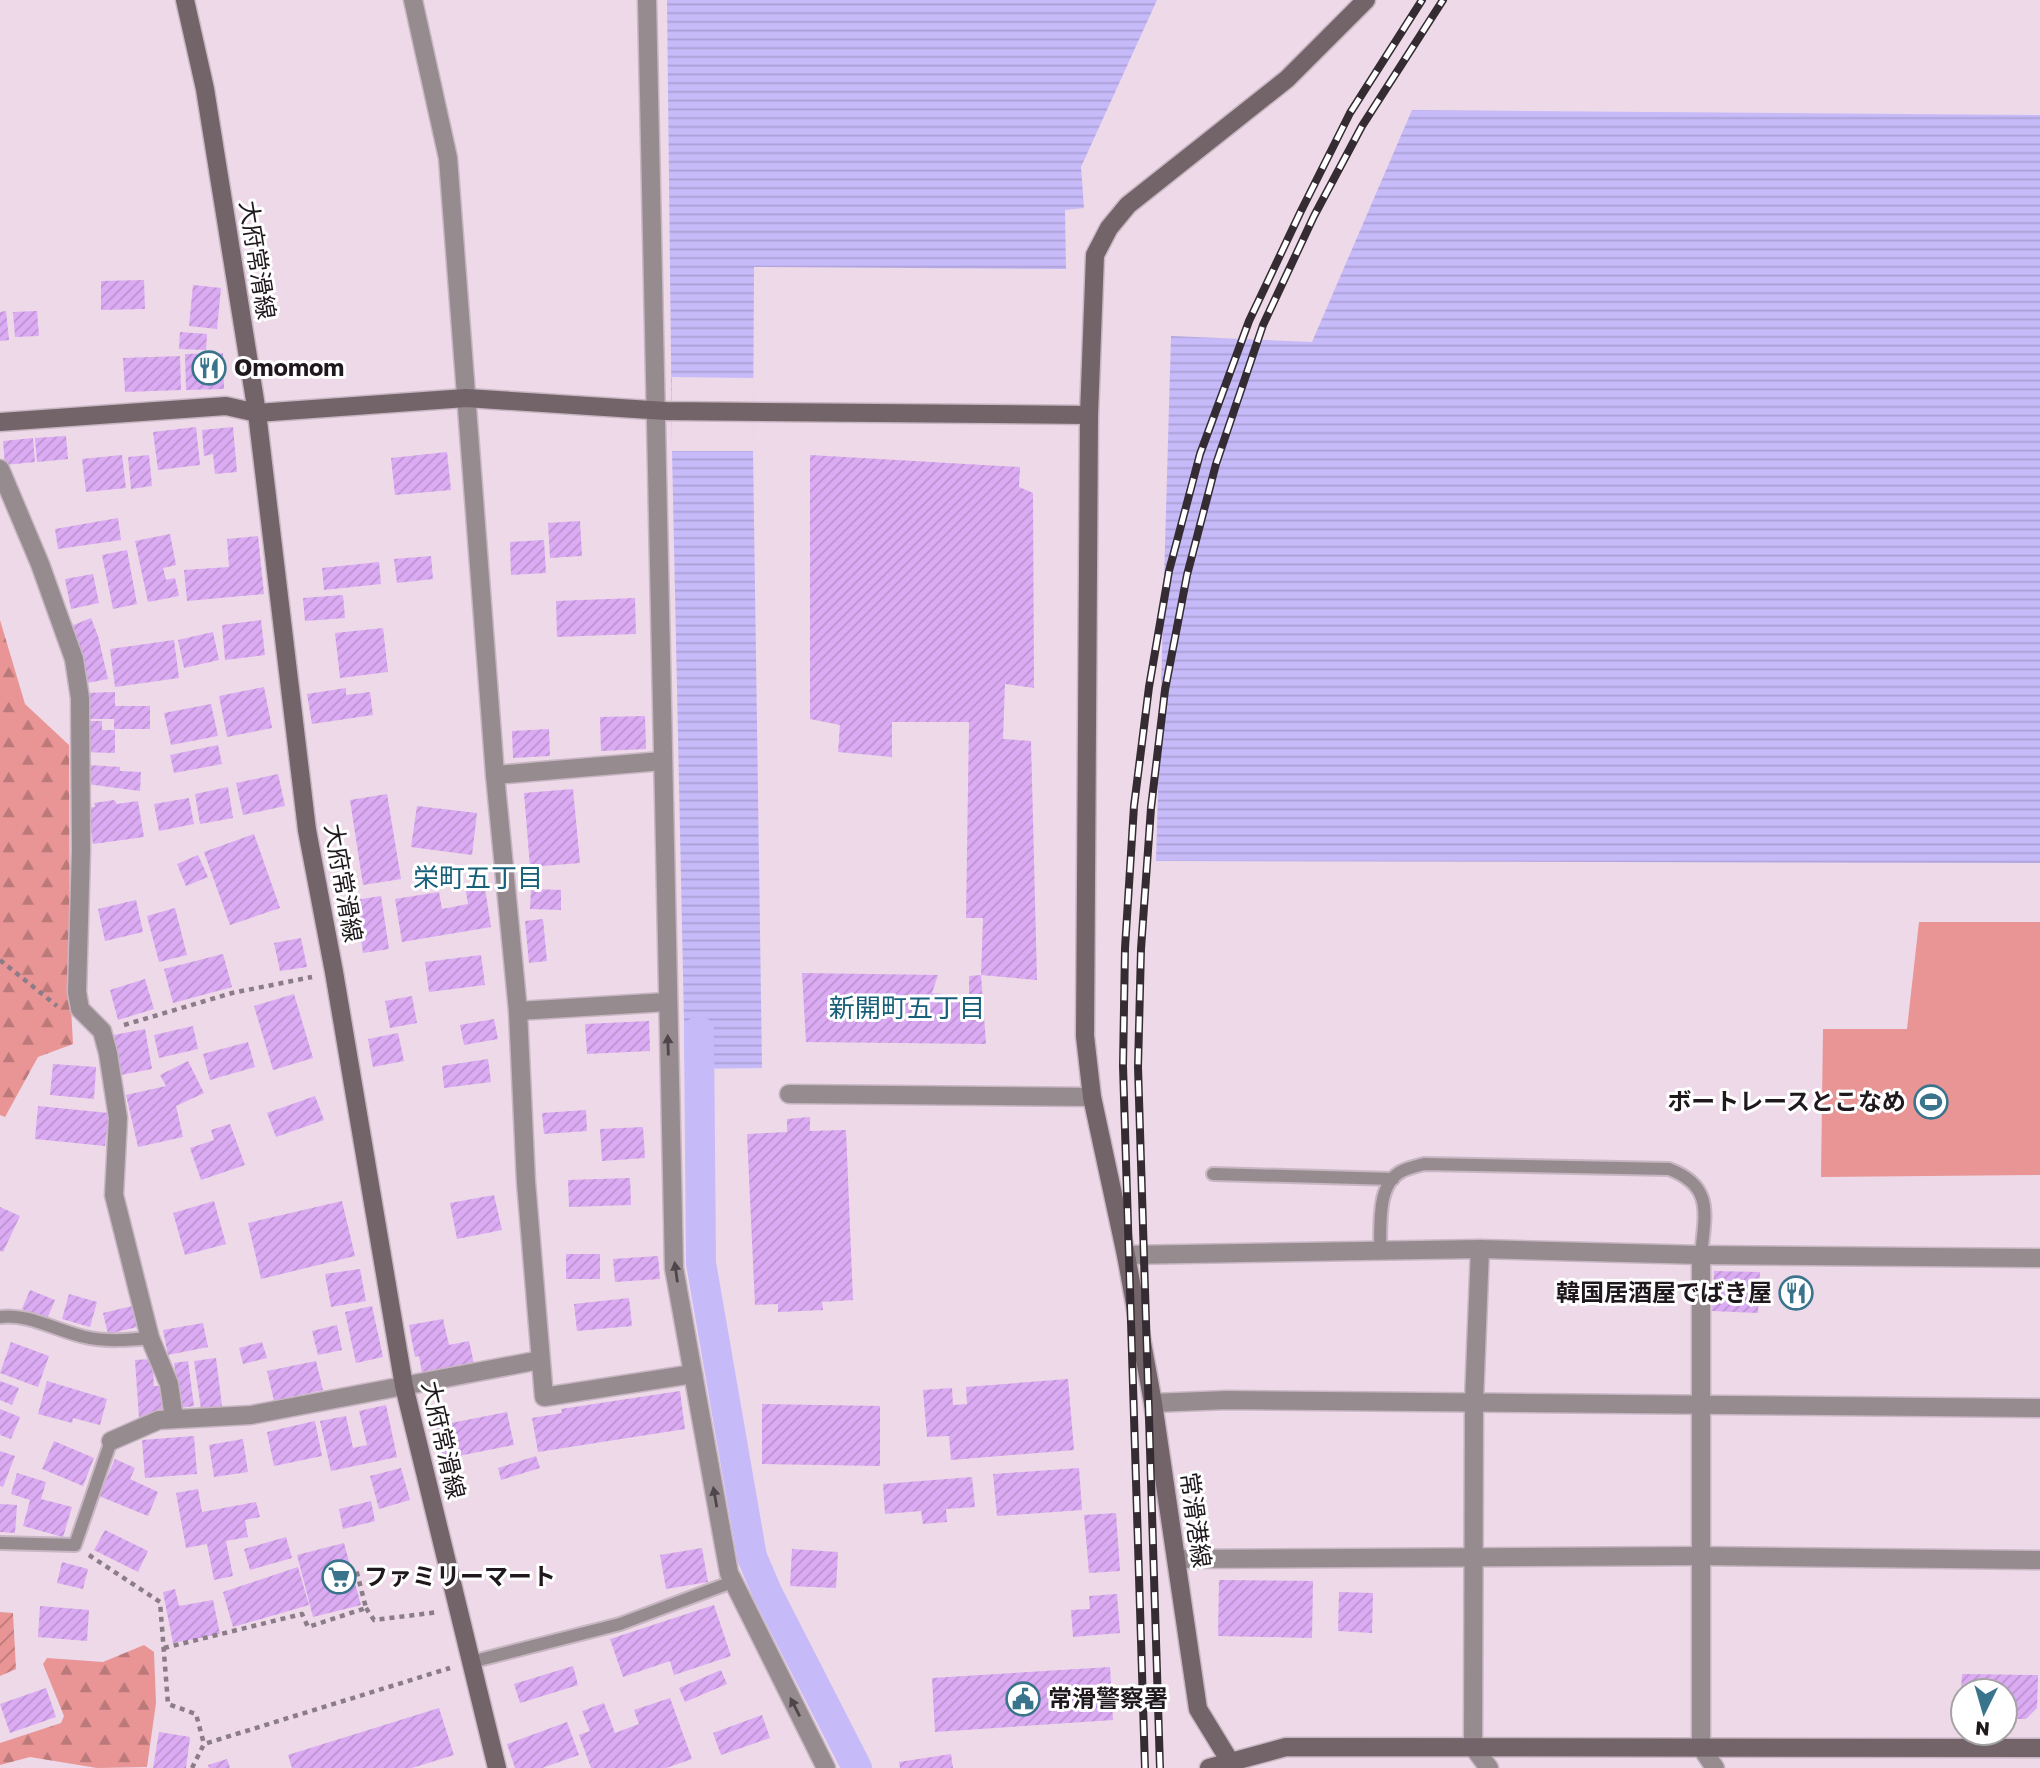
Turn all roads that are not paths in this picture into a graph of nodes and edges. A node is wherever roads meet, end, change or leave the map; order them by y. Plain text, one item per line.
1 (185, 0) edge
2 (413, 0) edge
3 (648, 0) edge
4 (1366, 0) edge
5 (466, 398) junction
6 (661, 410) junction
7 (257, 413) junction
8 (1089, 415) junction
9 (0, 422) edge
10 (0, 469) edge
11 (662, 761) junction
12 (495, 775) junction
13 (667, 1002) junction
14 (518, 1011) junction
15 (789, 1094) dead end
16 (1092, 1097) junction
17 (1213, 1174) dead end
18 (1393, 1179) junction
19 (1480, 1249) junction
20 (1380, 1251) junction
21 (1126, 1255) junction
22 (1701, 1255) junction
23 (2040, 1258) edge
24 (0, 1317) edge
25 (150, 1338) junction
26 (540, 1360) junction
27 (693, 1374) junction
28 (404, 1386) junction
29 (1474, 1401) junction
30 (1153, 1404) junction
31 (1701, 1406) junction
32 (2040, 1408) edge
33 (174, 1418) junction
34 (111, 1441) joint
35 (0, 1543) edge
36 (1700, 1556) junction
37 (1474, 1557) junction
38 (1176, 1559) junction
39 (2040, 1560) edge
40 (732, 1582) junction
41 (471, 1662) junction
42 (1701, 1746) junction
43 (1474, 1747) junction
44 (2040, 1748) edge
45 (1232, 1765) edge
46 (496, 1768) edge
47 (826, 1768) edge
48 (1209, 1768) edge
49 (1489, 1768) edge
50 (1715, 1768) edge

1 - 7 street, 大府常滑線
2 - 5 street
3 - 6 street
4 - 8 street, 常滑港線
5 - 6 street
5 - 7 street
5 - 12 street
6 - 8 street
6 - 11 street
7 - 9 street
7 - 28 street, 大府常滑線
8 - 16 street, 常滑港線
10 - 25 street
11 - 12 street
11 - 13 street
12 - 14 street
13 - 14 street
27 -> 13 street
14 - 26 street
15 - 16 street
16 - 21 street, 常滑港線
17 - 18 lane
18 - 20 lane
18 - 22 lane
19 - 20 street
19 - 22 street
19 - 29 street
20 - 21 street
21 - 30 street, 常滑港線
22 - 23 street
22 - 31 street
24 - 25 lane
25 - 33 street
26 - 27 street
26 - 28 street
40 -> 27 street
28 - 33 street
28 - 41 street, 大府常滑線
29 - 30 street
29 - 31 street
29 - 37 street
30 - 38 street, 常滑港線
31 - 32 street
31 - 36 street
33 - 34 street
34 - 35 lane
36 - 37 street
36 - 39 street
36 - 42 street
37 - 38 street
37 - 43 street
38 - 45 street, 常滑港線
40 - 41 lane
47 -> 40 street
41 - 46 street, 大府常滑線
42 - 43 street
42 - 44 street
42 - 50 street
43 - 45 street
43 - 49 street
45 - 48 street

